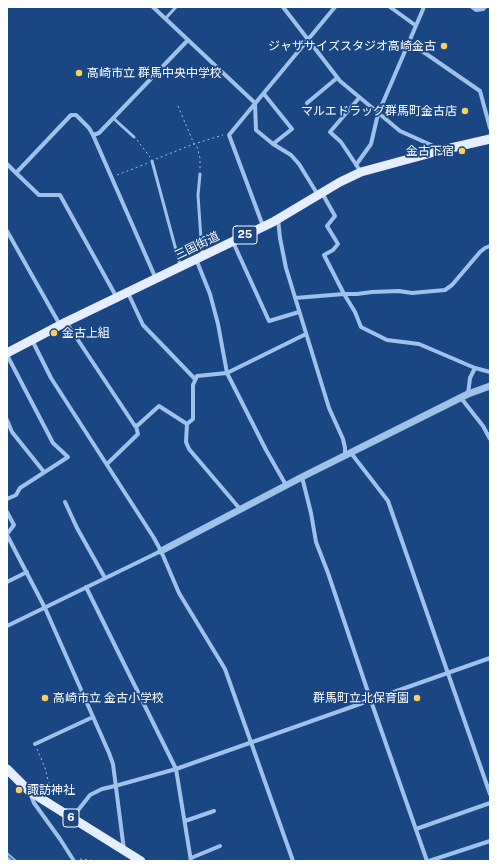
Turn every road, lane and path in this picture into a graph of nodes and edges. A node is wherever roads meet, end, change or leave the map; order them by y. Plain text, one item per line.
1 (152, 7) edge
2 (176, 7) edge
3 (283, 7) edge
4 (335, 7) edge
5 (390, 7) edge
6 (424, 7) edge
7 (472, 7) edge
8 (485, 7) edge
9 (165, 19) junction
10 (415, 25) junction
11 (188, 40) junction
12 (307, 40) junction
13 (409, 42) junction
14 (337, 78) junction
15 (264, 94) junction
16 (359, 98) junction
17 (255, 103) junction
18 (307, 103) dead end
19 (178, 106) dead end
20 (378, 114) junction
21 (113, 118) junction
22 (490, 128) edge
23 (93, 135) junction
24 (229, 135) junction
25 (134, 138) joint
26 (490, 139) edge
27 (194, 144) junction
28 (273, 144) junction
29 (442, 150) junction
30 (152, 161) joint
31 (7, 164) edge
32 (359, 168) junction
33 (16, 173) junction
34 (200, 174) joint
35 (320, 194) junction
36 (278, 219) junction
37 (263, 226) junction
38 (7, 231) edge
39 (233, 241) junction
40 (490, 246) edge
41 (199, 257) junction
42 (180, 266) junction
43 (156, 279) junction
44 (128, 292) junction
45 (344, 294) junction
46 (117, 298) junction
47 (295, 298) junction
48 (299, 312) junction
49 (63, 324) junction
50 (306, 334) junction
51 (32, 340) junction
52 (7, 354) edge
53 (475, 368) junction
54 (490, 372) edge
55 (227, 373) junction
56 (195, 379) junction
57 (490, 386) edge
58 (468, 394) junction
59 (461, 398) junction
60 (7, 420) edge
61 (187, 424) junction
62 (136, 426) junction
63 (490, 439) edge
64 (348, 455) junction
65 (107, 464) junction
66 (44, 472) junction
67 (302, 477) junction
68 (286, 485) junction
69 (7, 499) edge
70 (65, 502) dead end
71 (240, 509) junction
72 (7, 512) edge
73 (7, 534) edge
74 (161, 551) junction
75 (26, 572) junction
76 (105, 578) junction
77 (7, 582) edge
78 (86, 587) junction
79 (45, 608) junction
80 (7, 626) edge
81 (490, 658) edge
82 (448, 673) junction
83 (370, 701) junction
84 (92, 717) junction
85 (250, 743) junction
86 (35, 744) joint
87 (7, 768) edge
88 (176, 769) junction
89 (115, 786) junction
90 (29, 790) junction
91 (490, 794) edge
92 (490, 803) edge
93 (55, 808) junction
94 (214, 811) dead end
95 (72, 818) junction
96 (185, 821) junction
97 (416, 829) junction
98 (490, 841) edge
99 (220, 846) dead end
100 (124, 851) junction
101 (7, 858) edge
102 (72, 859) edge
103 (191, 859) edge
104 (10, 861) edge
105 (99, 861) edge
106 (141, 861) edge
107 (293, 861) edge
108 (428, 861) edge

1 - 9 street
2 - 9 lane
3 - 12 street
4 - 12 street
5 - 10 street
6 - 10 street
7 - 8 street
9 - 11 street
10 - 13 street
11 - 17 street
11 - 21 street
12 - 14 street
12 - 15 street
13 - 20 street
13 - 22 street
14 - 16 street
14 - 18 street
15 - 17 street
15 - 28 street
16 - 20 street
16 - 32 street
17 - 24 street
17 - 28 street
19 - 27 path
20 - 29 street
20 - 32 street
21 - 23 street
21 - 25 lane
23 - 33 street
23 - 43 street
24 - 27 path
24 - 37 street
25 - 30 path
26 - 29 main road, 三国街道 / 25
27 - 34 path
28 - 35 street
29 - 32 main road, 三国街道 / 25
30 - 42 lane
31 - 33 street
32 - 35 main road, 三国街道 / 25
33 - 46 street
34 - 41 lane
35 - 36 main road, 三国街道 / 25
35 - 45 street
36 - 37 main road, 三国街道 / 25
36 - 47 street
37 - 39 main road, 三国街道 / 25
38 - 49 street
39 - 41 main road, 三国街道 / 25
39 - 48 street
40 - 45 street
41 - 42 main road, 三国街道 / 25
41 - 55 street
42 - 43 main road, 三国街道 / 25
43 - 44 main road, 三国街道 / 25
44 - 46 main road, 三国街道 / 25
44 - 56 street
45 - 47 street
45 - 53 street
46 - 49 main road, 三国街道 / 25
47 - 48 street
48 - 50 street
49 - 51 main road, 三国街道 / 25
49 - 62 street
50 - 55 street
50 - 64 street
51 - 52 main road, 三国街道 / 25
51 - 65 street
52 - 66 street
53 - 54 street
53 - 58 street
55 - 56 street
55 - 68 street
56 - 61 street
57 - 58 street
58 - 59 street
59 - 63 street
59 - 64 street
60 - 66 street
61 - 62 street
61 - 71 street
62 - 65 street
64 - 67 street
64 - 82 street
65 - 74 street
66 - 69 street
67 - 68 street
67 - 83 street
68 - 71 street
70 - 76 street
71 - 74 street
72 - 73 street
73 - 75 street
74 - 76 street
74 - 85 street
75 - 77 street
75 - 79 street
76 - 78 street
78 - 79 street
78 - 88 street
79 - 80 street
79 - 84 street
81 - 82 street
82 - 83 street
82 - 91 street
83 - 85 street
83 - 97 street
84 - 86 street
84 - 89 street
85 - 88 street
85 - 107 street
86 - 93 path
87 - 90 main road, 6
88 - 89 street
88 - 96 street
89 - 95 street
89 - 100 street
90 - 93 main road, 6
90 - 102 street
92 - 97 street
93 - 95 main road, 6
94 - 96 street
95 - 100 main road, 6
96 - 103 street
97 - 108 street
98 - 108 street
99 - 103 street
100 - 106 main road, 6
101 - 104 street
102 - 105 path

